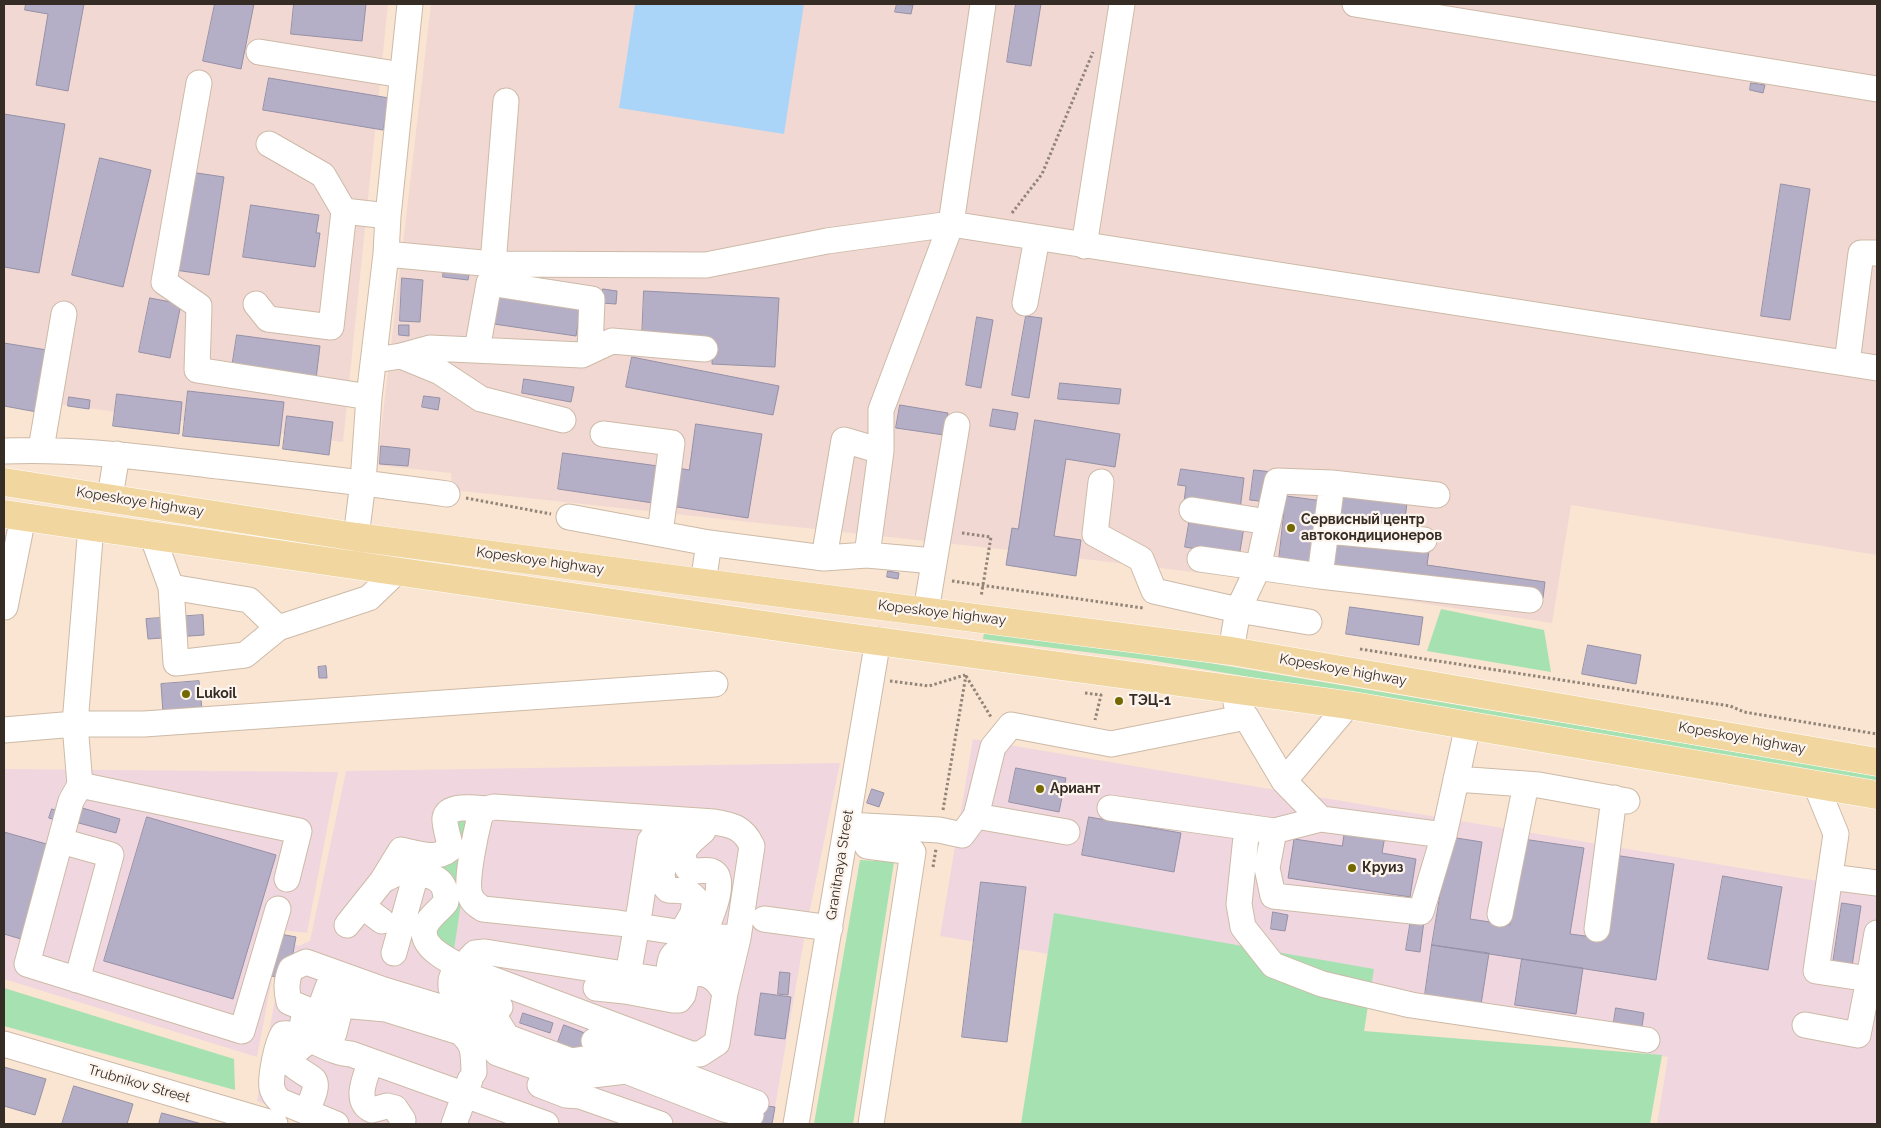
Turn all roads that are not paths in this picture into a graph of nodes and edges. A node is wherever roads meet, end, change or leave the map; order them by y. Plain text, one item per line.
1 (410, 4) edge
2 (984, 4) edge
3 (1122, 4) edge
4 (1355, 4) edge
5 (259, 52) dead end
6 (402, 75) junction
7 (199, 82) dead end
8 (1877, 89) edge
9 (506, 101) dead end
10 (269, 144) dead end
11 (344, 210) junction
12 (388, 216) junction
13 (951, 224) junction
14 (1037, 238) junction
15 (1084, 246) junction
16 (386, 254) junction
17 (1877, 254) edge
18 (492, 264) junction
19 (1025, 303) dead end
20 (256, 304) dead end
21 (64, 314) dead end
22 (705, 349) dead end
23 (477, 350) junction
24 (590, 351) junction
25 (401, 356) junction
26 (374, 360) junction
27 (1847, 363) junction
28 (1877, 368) edge
29 (369, 397) junction
30 (563, 420) dead end
31 (957, 425) dead end
32 (603, 434) dead end
33 (41, 450) junction
34 (4, 451) edge
35 (881, 451) junction
36 (117, 454) junction
37 (4, 482) edge
38 (363, 482) junction
39 (1101, 482) dead end
40 (1332, 483) junction
41 (447, 494) road end
42 (1437, 495) dead end
43 (110, 497) junction
44 (1192, 510) dead end
45 (13, 516) edge
46 (568, 517) road end
47 (1268, 522) junction
48 (90, 526) junction
49 (1327, 531) junction
50 (660, 534) junction
51 (152, 535) junction
52 (356, 537) junction
53 (1424, 540) dead end
54 (710, 543) junction
55 (867, 555) junction
56 (824, 558) junction
57 (1200, 559) dead end
58 (1258, 568) junction
59 (932, 570) junction
60 (396, 572) junction
61 (1320, 576) junction
62 (703, 583) junction
63 (171, 587) junction
64 (1530, 600) dead end
65 (884, 606) junction
66 (4, 610) edge
67 (1238, 610) junction
68 (926, 612) junction
69 (1309, 622) dead end
70 (278, 628) junction
71 (878, 640) junction
72 (1231, 651) junction
73 (715, 684) dead end
74 (1224, 688) junction
75 (1348, 705) junction
76 (1246, 717) junction
77 (75, 724) junction
78 (1468, 725) junction
79 (4, 730) edge
80 (1877, 762) edge
81 (1456, 779) junction
82 (1284, 781) junction
83 (1526, 784) junction
84 (80, 785) junction
85 (1816, 785) junction
86 (1877, 795) edge
87 (1110, 808) dead end
88 (486, 809) junction
89 (976, 816) junction
90 (1321, 819) junction
91 (847, 825) junction
92 (1248, 827) junction
93 (672, 828) junction
94 (703, 831) junction
95 (1274, 831) junction
96 (1067, 832) dead end
97 (1444, 835) junction
98 (60, 841) junction
99 (867, 846) dead end
100 (416, 874) junction
101 (1830, 878) junction
102 (287, 879) dead end
103 (382, 881) junction
104 (1877, 883) edge
105 (733, 893) dead end
106 (278, 909) dead end
107 (1500, 914) dead end
108 (764, 919) dead end
109 (382, 921) dead end
110 (636, 925) junction
111 (830, 928) junction
112 (1597, 929) dead end
113 (1877, 933) edge
114 (693, 934) junction
115 (738, 938) junction
116 (394, 953) dead end
117 (463, 968) junction
118 (1869, 979) junction
119 (77, 980) junction
120 (626, 982) junction
121 (727, 985) junction
122 (596, 988) dead end
123 (485, 1001) junction
124 (509, 1011) dead end
125 (1804, 1025) dead end
126 (310, 1040) junction
127 (1647, 1040) dead end
128 (594, 1041) dead end
129 (4, 1044) edge
130 (625, 1053) junction
131 (371, 1061) junction
132 (474, 1072) junction
133 (464, 1095) junction
134 (307, 1112) junction
135 (721, 1117) edge
136 (501, 1120) edge
137 (275, 1124) edge
138 (336, 1124) edge
139 (402, 1124) edge
140 (454, 1124) edge
141 (546, 1124) edge
142 (660, 1124) edge
143 (796, 1124) edge
144 (871, 1124) edge

1 - 6 street
2 - 13 street
3 - 15 street
4 - 8 street
5 - 6 street
6 - 12 street
7 - 29 street
9 - 18 street
10 - 11 street
11 - 12 street
11 - 20 street
12 - 16 street
13 - 14 street
13 - 18 street
13 - 35 street
14 - 15 street
14 - 19 street
15 - 27 street
16 - 18 street
16 - 26 street
17 - 27 street
21 - 33 street
22 - 24 street
23 - 24 street
23 - 24 street
23 - 25 street
25 - 26 street
25 - 30 street
26 - 29 street
27 - 28 street
29 - 38 street
31 - 59 street
32 - 50 street
33 - 34 street
33 - 36 street
35 - 55 street
35 - 56 street
36 - 38 street
36 - 43 street
37 - 43 main road, Kopeskoye highway
38 - 41 street
38 - 52 street
39 - 67 street
40 - 42 street
40 - 47 street
40 - 49 street
43 - 52 main road, Kopeskoye highway
44 - 47 street
45 - 48 main road
45 - 66 street
46 - 50 street
47 - 58 street
48 - 51 main road
48 - 77 street
49 - 53 street
49 - 61 street
50 - 54 street
51 - 60 main road
51 - 63 street
52 - 62 main road, Kopeskoye highway
54 - 56 street
54 - 62 street
55 - 56 street
55 - 59 street
57 - 58 street
58 - 61 street
58 - 67 street
59 - 68 street
60 - 70 street
60 - 71 main road
61 - 64 street
62 - 65 main road, Kopeskoye highway
63 - 70 street
63 - 70 street
65 - 68 main road, Kopeskoye highway
65 - 71 main road, Granitnaya Street
67 - 69 street
67 - 72 street
68 - 72 main road, Kopeskoye highway
71 - 74 main road
71 - 91 street, Granitnaya Street
72 - 80 main road, Kopeskoye highway
73 - 77 street
74 - 75 main road
74 - 76 street
75 - 78 main road
75 - 82 street
76 - 82 street
76 - 89 street
77 - 79 street
77 - 84 street
78 - 81 street
78 - 85 main road
81 - 83 street
81 - 97 street
82 - 90 street
83 - 107 street
83 - 112 street
84 - 98 street
84 - 102 street
85 - 86 main road
85 - 101 street
87 - 92 street
88 - 103 street
88 - 110 street
88 - 115 street
89 - 91 street
89 - 96 street
90 - 95 street
90 - 97 street
91 - 111 street, Granitnaya Street
92 - 95 street
92 - 127 street
93 - 94 street
93 - 110 street
93 - 114 street
94 - 105 street
94 - 114 street
95 - 97 street
98 - 119 street
98 - 119 street
99 - 144 street
100 - 103 street
100 - 116 street
100 - 117 street
101 - 104 street
101 - 118 street
103 - 109 street
106 - 119 street
108 - 111 street
110 - 114 street
110 - 120 street
111 - 143 street, Granitnaya Street
113 - 118 street
114 - 115 street
115 - 121 street
117 - 120 street
117 - 121 street
117 - 123 street
118 - 125 street
120 - 121 street
120 - 122 street
123 - 124 street
123 - 130 street
126 - 131 street
126 - 134 street
126 - 134 street
128 - 130 street
129 - 137 street, Trubnikov Street
130 - 135 street
131 - 133 street
131 - 139 street
132 - 133 street
132 - 135 street
132 - 142 street
133 - 136 street
133 - 140 street
134 - 138 street
136 - 141 street

